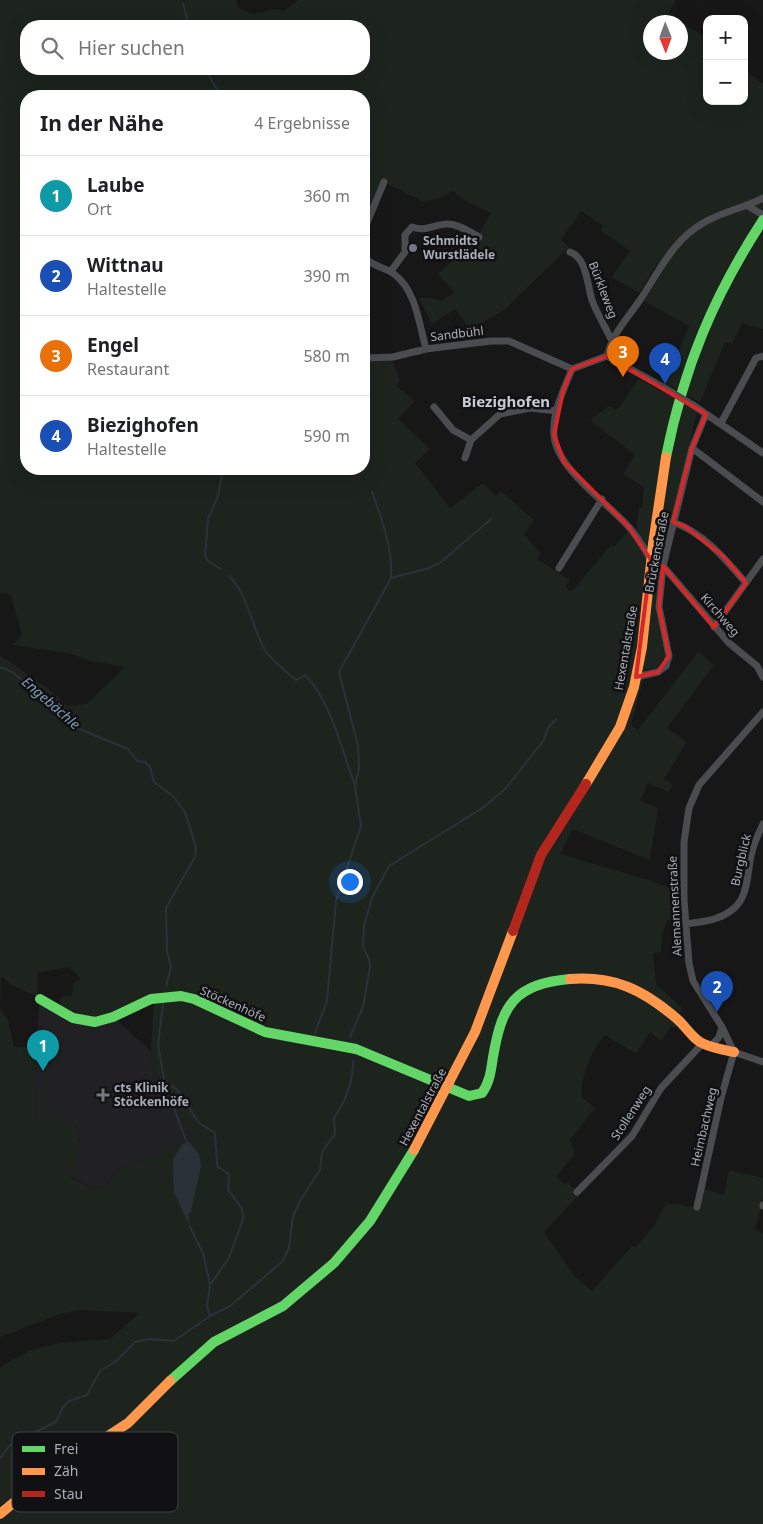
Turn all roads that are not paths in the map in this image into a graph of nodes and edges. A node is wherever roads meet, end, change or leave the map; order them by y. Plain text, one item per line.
1 (384, 182) dead end
2 (763, 198) edge
3 (748, 206) junction
4 (763, 215) edge
5 (370, 216) edge
6 (763, 220) edge
7 (479, 237) dead end
8 (570, 252) dead end
9 (370, 261) edge
10 (390, 271) junction
11 (611, 339) junction
12 (426, 349) junction
13 (607, 356) junction
14 (763, 356) edge
15 (370, 358) edge
16 (572, 369) junction
17 (434, 407) dead end
18 (557, 410) junction
19 (706, 414) junction
20 (721, 423) junction
21 (471, 440) junction
22 (692, 448) junction
23 (763, 453) edge
24 (465, 458) dead end
25 (602, 499) junction
26 (763, 502) edge
27 (673, 522) junction
28 (763, 559) edge
29 (651, 560) junction
30 (663, 566) junction
31 (559, 568) dead end
32 (746, 583) junction
33 (714, 627) junction
34 (763, 676) edge
35 (636, 678) junction
36 (763, 712) edge
37 (763, 824) edge
38 (687, 924) junction
39 (40, 999) dead end
40 (722, 1027) junction
41 (707, 1045) junction
42 (734, 1052) junction
43 (763, 1062) edge
44 (449, 1086) junction
45 (578, 1192) dead end
46 (697, 1207) dead end
47 (115, 1432) edge
48 (12, 1503) edge
49 (0, 1514) edge

1 - 5 street
2 - 3 street
3 - 4 street
3 - 11 street
6 - 29 main road, Hexentalstraße
7 - 10 street
8 - 11 street, Bürkleweg
9 - 10 street, Sandbühl
10 - 12 street, Sandbühl
11 - 13 street
12 - 15 street
12 - 16 street, Sandbühl
13 - 16 street
13 - 19 street, bridge
14 - 20 street
16 - 18 street
17 - 21 street
18 - 21 street
18 - 25 street
19 - 20 street
19 - 22 street, Brückenstraße
20 - 23 street
21 - 24 street
22 - 26 street
22 - 27 street, Brückenstraße
25 - 29 street
25 - 31 street
27 - 30 street, Brückenstraße
27 - 32 street
28 - 32 street
29 - 35 main road, Hexentalstraße
30 - 33 street, Kirchweg
30 - 35 street, Brückenstraße
32 - 33 street
33 - 34 street, Kirchweg
35 - 44 main road, Hexentalstraße
36 - 38 street, Alemannenstraße
37 - 38 street, Burgblick
38 - 40 street, Alemannenstraße
39 - 44 main road, Stöckenhöfe
40 - 41 street
40 - 42 street, Alemannenstraße
41 - 42 main road
41 - 44 main road, Stöckenhöfe
41 - 45 street, Stollenweg
42 - 43 street
42 - 46 street, Heimbachweg
44 - 47 main road, Hexentalstraße
48 - 49 main road, Hexentalstraße

